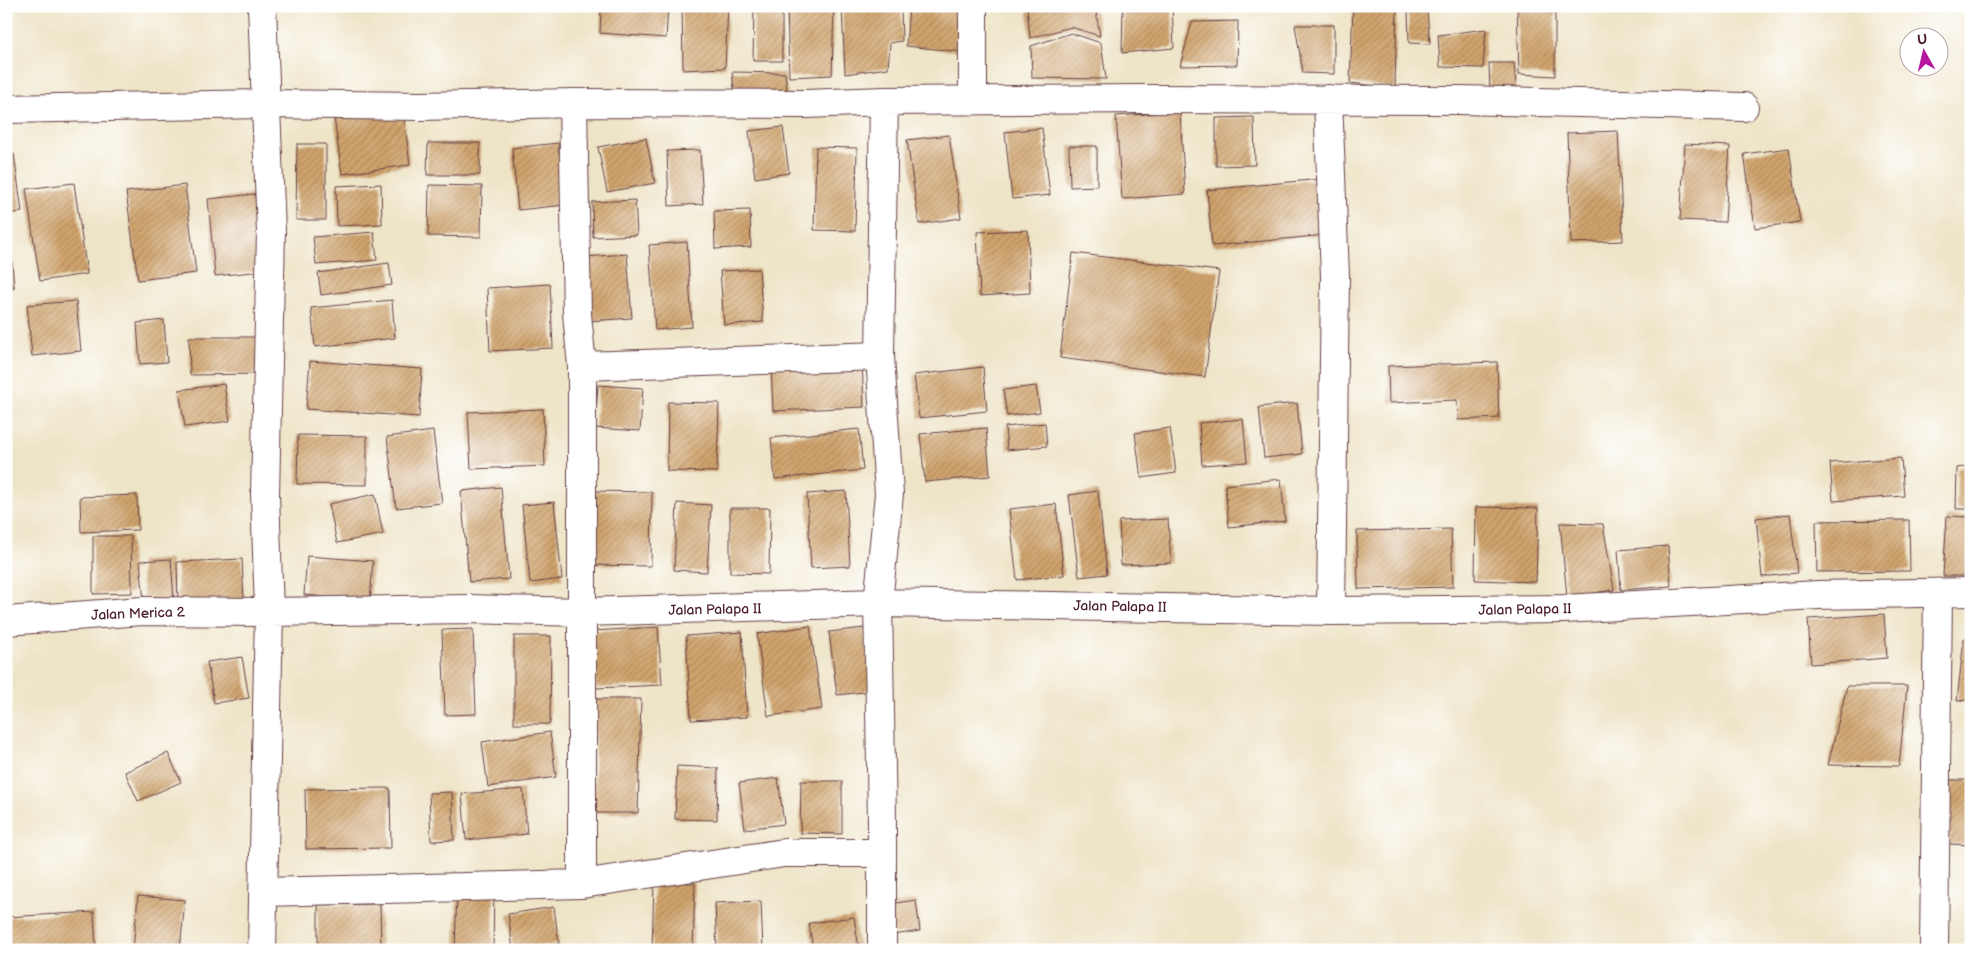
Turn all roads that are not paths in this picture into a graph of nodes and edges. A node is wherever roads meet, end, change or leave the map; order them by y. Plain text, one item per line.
1 (262, 6) edge
2 (973, 6) edge
3 (1328, 99) junction
4 (884, 101) junction
5 (973, 101) junction
6 (573, 103) junction
7 (265, 104) junction
8 (1744, 107) dead end
9 (6, 110) edge
10 (880, 356) junction
11 (582, 366) junction
12 (1971, 592) edge
13 (1938, 593) junction
14 (878, 604) junction
15 (1331, 610) junction
16 (269, 612) junction
17 (583, 612) junction
18 (6, 621) edge
19 (882, 853) junction
20 (582, 884) junction
21 (263, 892) junction
22 (262, 950) edge
23 (882, 950) edge
24 (1934, 950) edge

1 - 7 street
2 - 5 street
3 - 5 street
3 - 8 street
3 - 15 street
4 - 5 street
4 - 6 street
4 - 10 street
6 - 7 street
6 - 11 street
7 - 9 street
7 - 16 street
10 - 11 street
10 - 14 street
11 - 17 street
12 - 13 street, Jalan Palapa II
13 - 15 street, Jalan Palapa II
13 - 24 street
14 - 15 street, Jalan Palapa II
14 - 17 street, Jalan Palapa II
14 - 19 street
16 - 17 street, Jalan Palapa II
16 - 18 street, Jalan Merica 2
16 - 21 street
17 - 20 street
19 - 20 street
19 - 23 street
20 - 21 street
21 - 22 street

